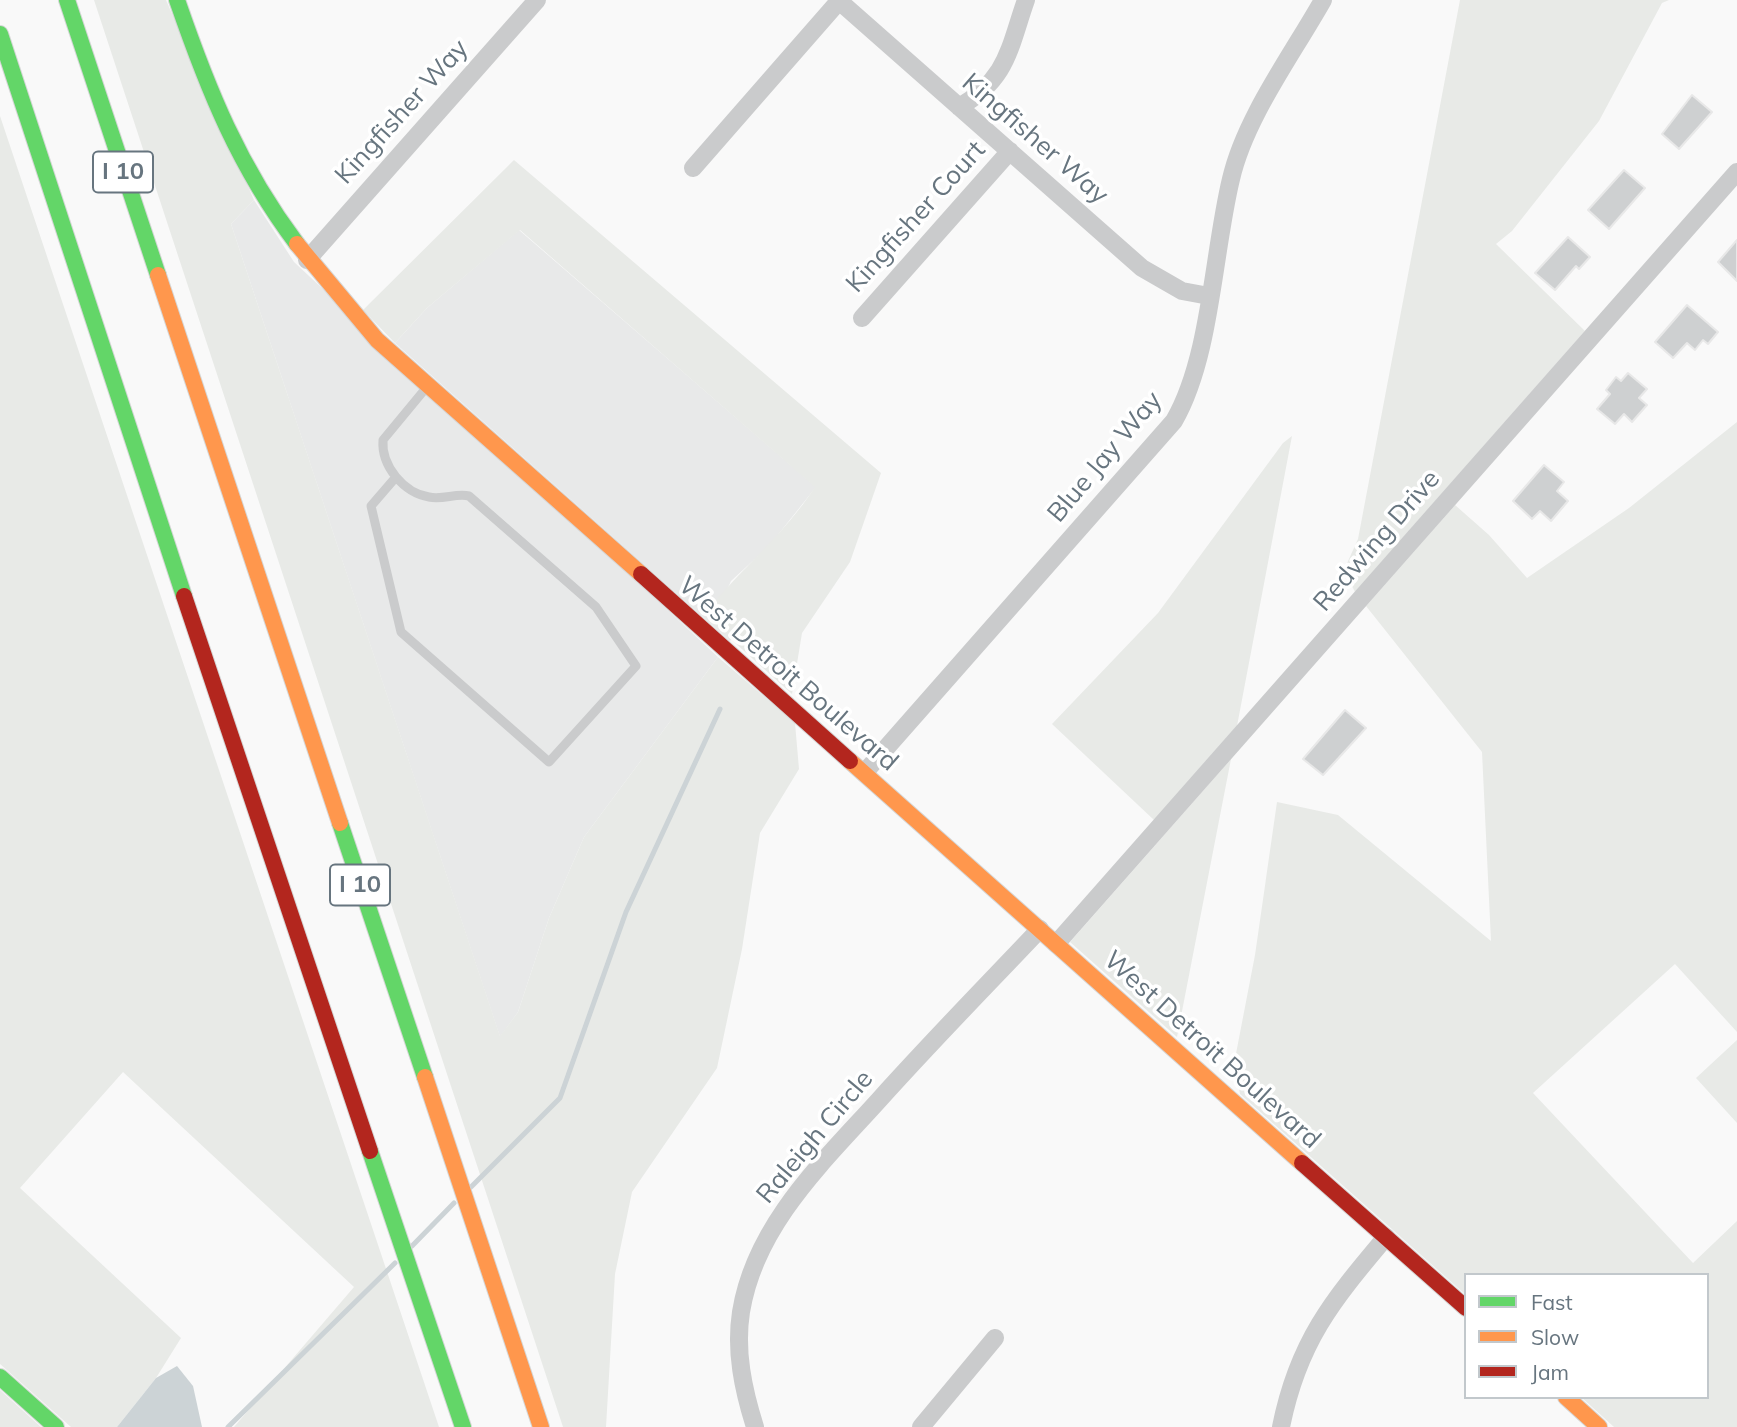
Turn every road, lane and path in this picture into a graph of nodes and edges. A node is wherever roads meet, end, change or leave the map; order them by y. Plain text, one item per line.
1 (67, 0) edge
2 (177, 0) edge
3 (537, 0) edge
4 (839, 0) edge
5 (1026, 0) edge
6 (1323, 0) edge
7 (0, 34) edge
8 (0, 77) edge
9 (959, 107) junction
10 (30, 123) junction
11 (1010, 151) junction
12 (693, 168) dead end
13 (1737, 172) edge
14 (307, 260) junction
15 (1209, 296) junction
16 (862, 318) dead end
17 (427, 386) junction
18 (396, 477) junction
19 (865, 772) junction
20 (1040, 929) junction
21 (1056, 944) junction
22 (1386, 1237) junction
23 (1464, 1306) edge
24 (995, 1338) dead end
25 (0, 1377) edge
26 (1568, 1399) edge
27 (55, 1427) edge
28 (463, 1427) edge
29 (541, 1427) edge
30 (755, 1427) edge
31 (921, 1427) edge
32 (1281, 1427) edge
33 (1599, 1427) edge

1 - 29 main road, I 10
2 - 14 main road, West Detroit Boulevard
3 - 14 street, Kingfisher Way
4 - 9 street, Kingfisher Way
4 - 12 street
5 - 9 street
6 - 15 street, Blue Jay Way
7 - 10 main road, I 10
8 - 10 main road
9 - 11 street, Kingfisher Way
10 - 28 main road, I 10
11 - 15 street, Kingfisher Way
11 - 16 street, Kingfisher Court
13 - 21 street, Redwing Drive
14 - 17 main road, West Detroit Boulevard
15 - 19 street, Blue Jay Way
17 - 18 lane
17 - 19 main road, West Detroit Boulevard
18 - 18 lane
19 - 20 main road, West Detroit Boulevard
20 - 21 main road, West Detroit Boulevard
20 - 30 street, Raleigh Circle
21 - 22 main road, West Detroit Boulevard
22 - 23 main road, West Detroit Boulevard
22 - 32 street
24 - 31 street
25 - 27 main road
26 - 33 main road

